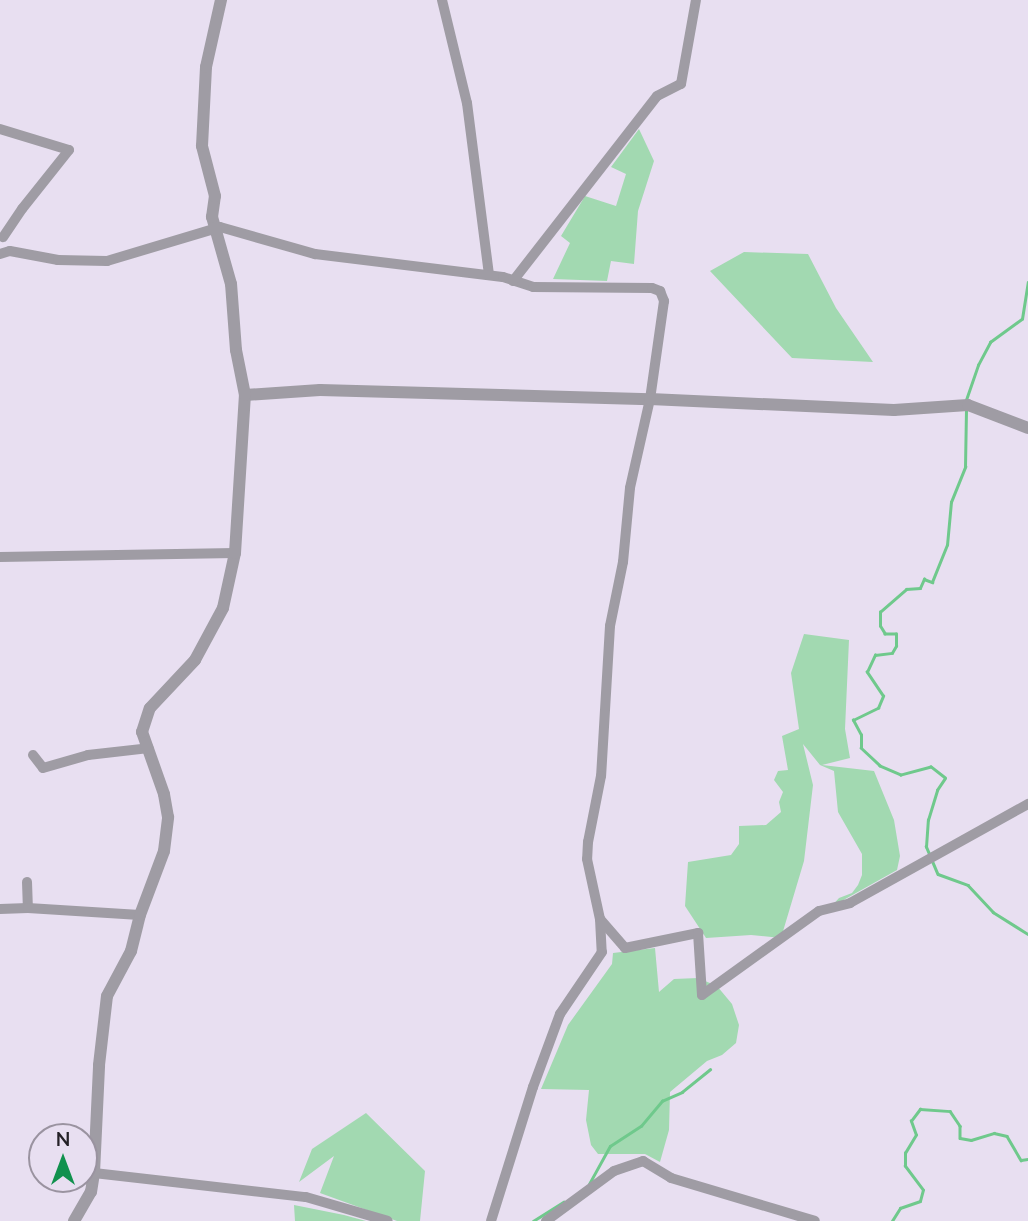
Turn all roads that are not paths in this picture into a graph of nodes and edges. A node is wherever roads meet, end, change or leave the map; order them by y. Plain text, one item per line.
1 (221, 0) edge
2 (442, 0) edge
3 (696, 0) edge
4 (0, 129) edge
5 (216, 231) junction
6 (1, 235) edge
7 (2, 252) edge
8 (489, 275) junction
9 (513, 281) junction
10 (245, 395) junction
11 (650, 399) junction
12 (1028, 428) edge
13 (235, 554) junction
14 (0, 557) edge
15 (149, 748) junction
16 (33, 755) dead end
17 (1028, 804) edge
18 (27, 882) dead end
19 (28, 908) junction
20 (0, 909) edge
21 (140, 915) junction
22 (600, 919) junction
23 (96, 1123) edge
24 (98, 1173) edge
25 (90, 1193) edge
26 (74, 1221) edge
27 (388, 1221) edge
28 (491, 1221) edge
29 (546, 1221) edge
30 (816, 1221) edge

1 - 5 street
2 - 8 street
3 - 9 street
4 - 6 street
5 - 7 street
5 - 8 street
5 - 10 street
6 - 7 street
8 - 9 street
9 - 11 street
10 - 11 street
10 - 13 street
11 - 12 street
11 - 22 street
13 - 14 street
13 - 15 street
15 - 16 street
15 - 21 street
17 - 22 street
18 - 19 street
19 - 20 street
19 - 21 street
21 - 23 street
22 - 28 street
24 - 27 street
25 - 26 street
29 - 30 street

